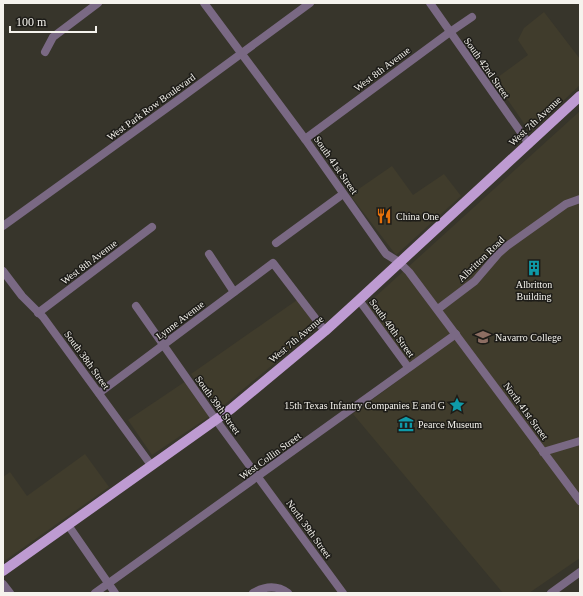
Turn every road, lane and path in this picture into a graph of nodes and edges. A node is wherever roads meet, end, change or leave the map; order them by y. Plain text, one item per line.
1 (98, 3) edge
2 (204, 3) edge
3 (310, 3) edge
4 (430, 3) edge
5 (472, 17) dead end
6 (450, 32) junction
7 (44, 52) dead end
8 (242, 53) junction
9 (580, 96) edge
10 (305, 139) junction
11 (529, 144) junction
12 (343, 194) junction
13 (580, 199) edge
14 (3, 226) edge
15 (152, 227) dead end
16 (276, 243) dead end
17 (209, 254) dead end
18 (399, 262) junction
19 (3, 272) edge
20 (234, 292) junction
21 (359, 300) junction
22 (136, 306) dead end
23 (438, 309) junction
24 (38, 313) junction
25 (325, 331) junction
26 (456, 334) junction
27 (163, 345) junction
28 (408, 367) junction
29 (99, 393) junction
30 (216, 420) junction
31 (580, 441) edge
32 (543, 452) junction
33 (152, 465) junction
34 (258, 477) junction
35 (580, 500) edge
36 (68, 525) junction
37 (3, 571) edge
38 (580, 572) edge
39 (108, 583) junction
40 (3, 584) edge
41 (556, 591) edge
42 (10, 593) edge
43 (94, 593) edge
44 (115, 593) edge
45 (253, 593) edge
46 (288, 593) edge
47 (344, 593) edge

1 - 7 street
2 - 8 street, South 41st Street
3 - 8 street, West Park Row Boulevard
4 - 6 street, South 42nd Street
5 - 6 street, West 8th Avenue
6 - 10 street, West 8th Avenue
6 - 11 street, South 42nd Street
8 - 10 street, South 41st Street
8 - 14 street, West Park Row Boulevard
9 - 11 main road, West 7th Avenue
10 - 12 street, South 41st Street
11 - 18 main road, West 7th Avenue
12 - 16 street
12 - 18 street, South 41st Street
13 - 23 street, Albritton Road
15 - 24 street, West 8th Avenue
17 - 20 street
18 - 21 main road, West 7th Avenue
18 - 23 street, South 41st Street
19 - 24 street, South 38th Street
20 - 25 street, Lynne Avenue
20 - 27 street, Lynne Avenue
21 - 25 main road, West 7th Avenue
21 - 28 street, South 40th Street
22 - 27 street, South 39th Street
23 - 26 street, South 41st Street
24 - 29 street, South 38th Street
25 - 30 main road, West 7th Avenue
26 - 28 street, West Collin Street
26 - 32 street, North 41st Street
27 - 29 street, Lynne Avenue
27 - 30 street, South 39th Street
28 - 34 street, West Collin Street
29 - 33 street, South 38th Street
30 - 33 main road, West 7th Avenue
30 - 34 street, South 39th Street
31 - 32 street
32 - 35 street, North 41st Street
33 - 36 main road, West 7th Avenue
34 - 39 street, West Collin Street
34 - 47 street, North 39th Street
36 - 37 main road, West 7th Avenue
36 - 39 street
38 - 41 street
39 - 43 street, West Collin Street
39 - 44 street
40 - 42 street
45 - 46 street

